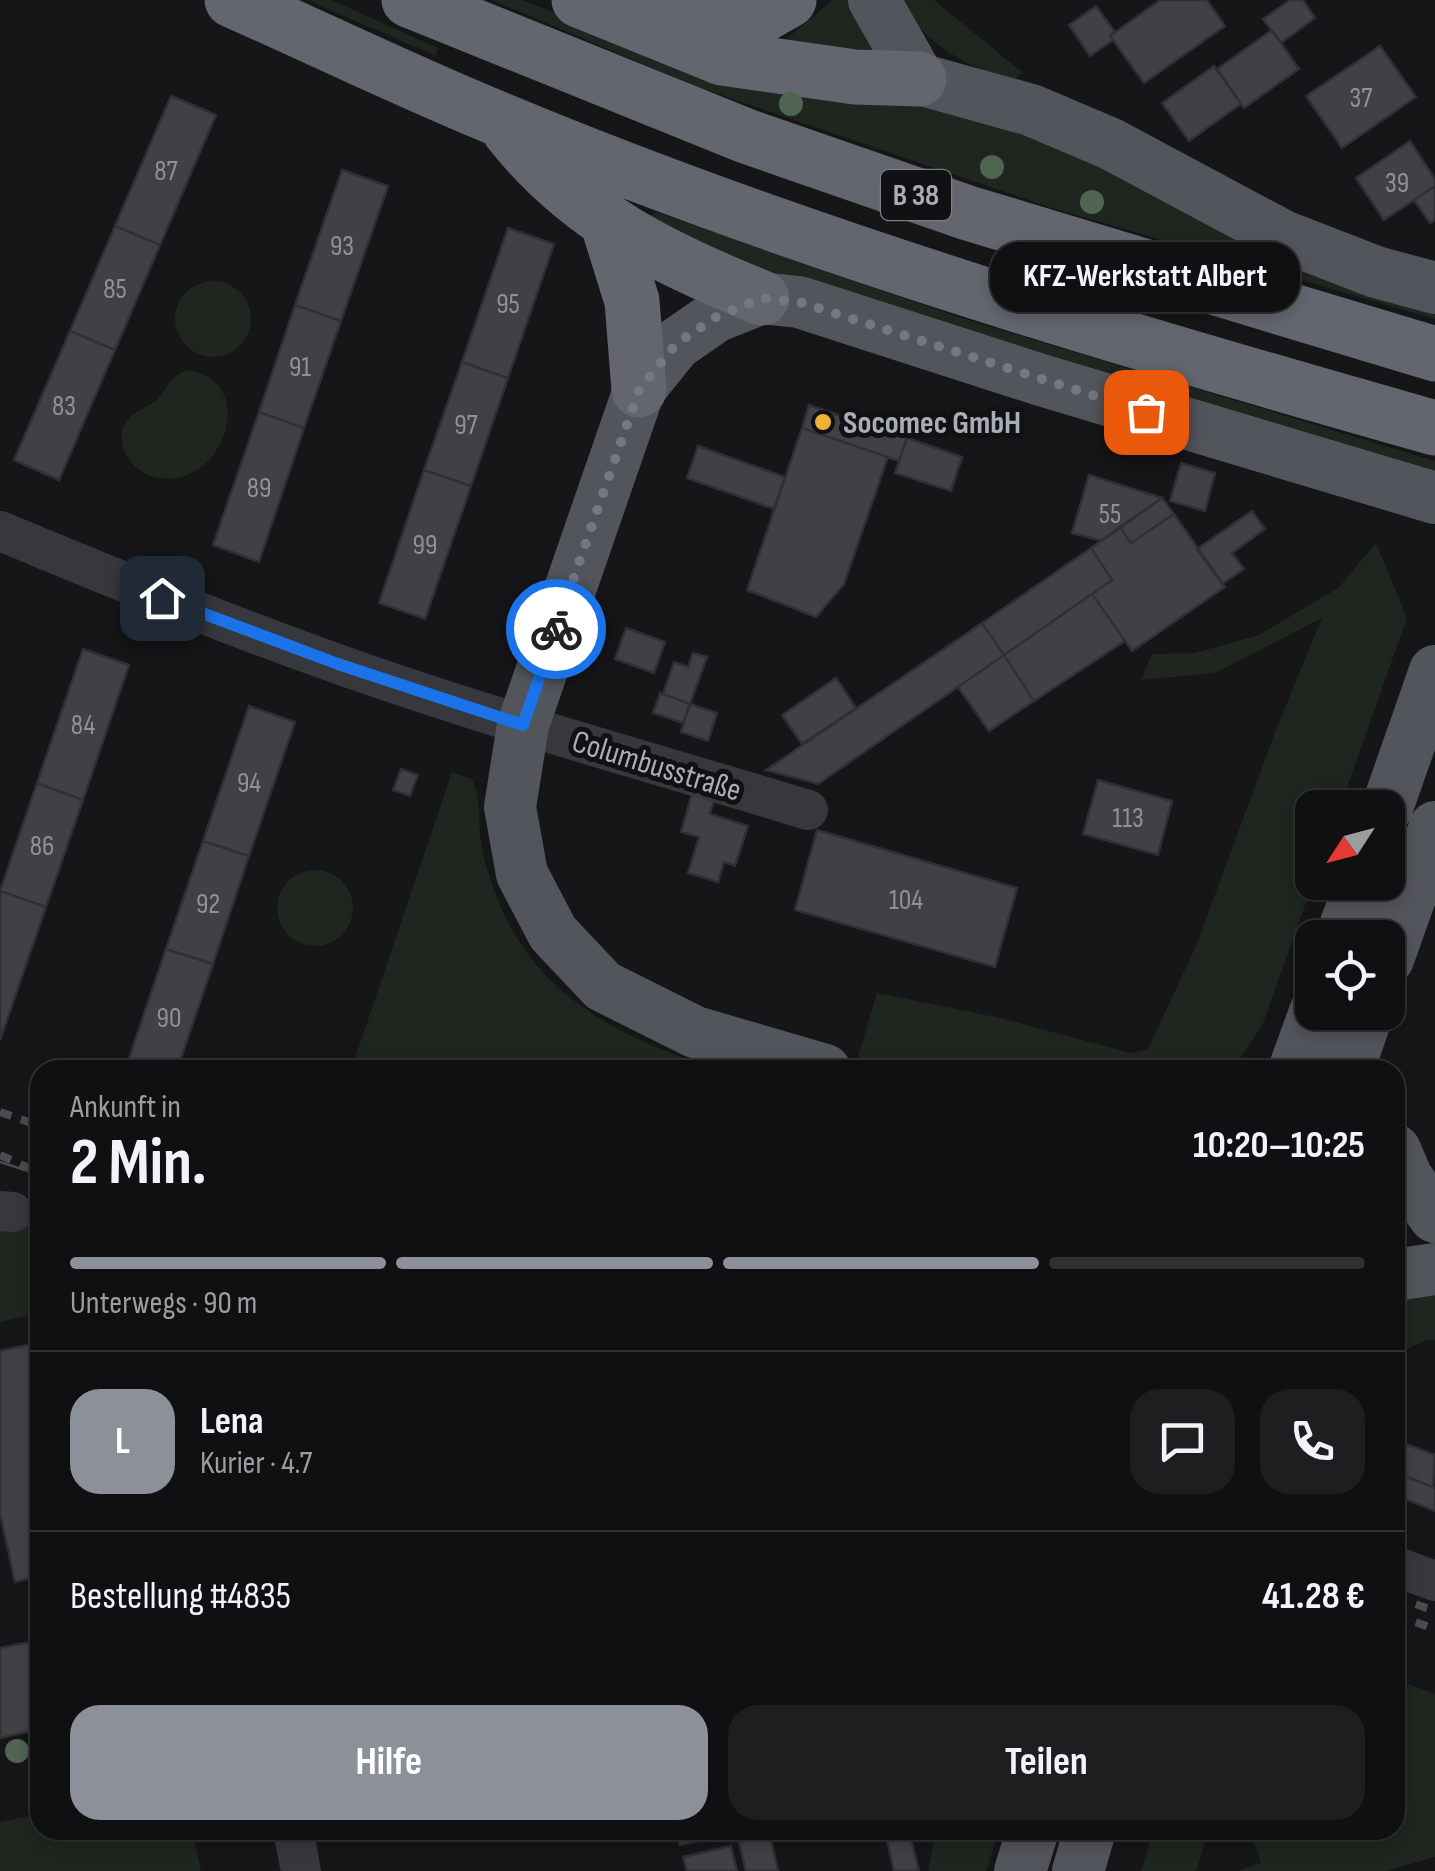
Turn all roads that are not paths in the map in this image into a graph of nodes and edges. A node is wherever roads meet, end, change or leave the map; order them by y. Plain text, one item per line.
1 (232, 0) edge
2 (409, 0) edge
3 (579, 0) edge
4 (789, 0) edge
5 (874, 0) edge
6 (631, 22) junction
7 (919, 80) junction
8 (500, 120) junction
9 (608, 224) junction
10 (1435, 288) edge
11 (762, 298) junction
12 (1435, 354) edge
13 (639, 390) junction
14 (1435, 428) edge
15 (1435, 498) edge
16 (0, 531) edge
17 (1435, 671) edge
18 (523, 725) junction
19 (1393, 790) edge
20 (808, 810) dead end
21 (1435, 827) edge
22 (1402, 920) edge
23 (1362, 1030) edge
24 (1369, 1030) edge
25 (1305, 1040) edge
26 (791, 1060) edge
27 (1278, 1060) edge
28 (1352, 1060) edge
29 (1374, 1060) edge
30 (1405, 1173) edge
31 (1435, 1217) edge
32 (1435, 1269) edge
33 (1405, 1274) edge
34 (1405, 1570) edge
35 (1435, 1581) edge
36 (294, 1840) edge
37 (1030, 1840) edge
38 (1087, 1840) edge
39 (301, 1871) edge
40 (1020, 1871) edge
41 (1078, 1871) edge

1 - 8 highway, B 38
2 - 12 highway, B 38
3 - 6 highway
4 - 6 highway
5 - 7 main road
6 - 7 highway
7 - 10 main road
8 - 9 highway
8 - 14 highway, B 38
9 - 11 highway
9 - 13 highway
11 - 13 main road
11 - 15 main road
13 - 18 main road
16 - 18 street, Columbusstraße
17 - 19 main road
18 - 20 street, Columbusstraße
18 - 26 main road
21 - 22 main road
23 - 28 main road
24 - 29 main road
25 - 27 main road
30 - 31 main road
32 - 33 main road
34 - 35 street
36 - 39 street
37 - 40 main road
38 - 41 main road

